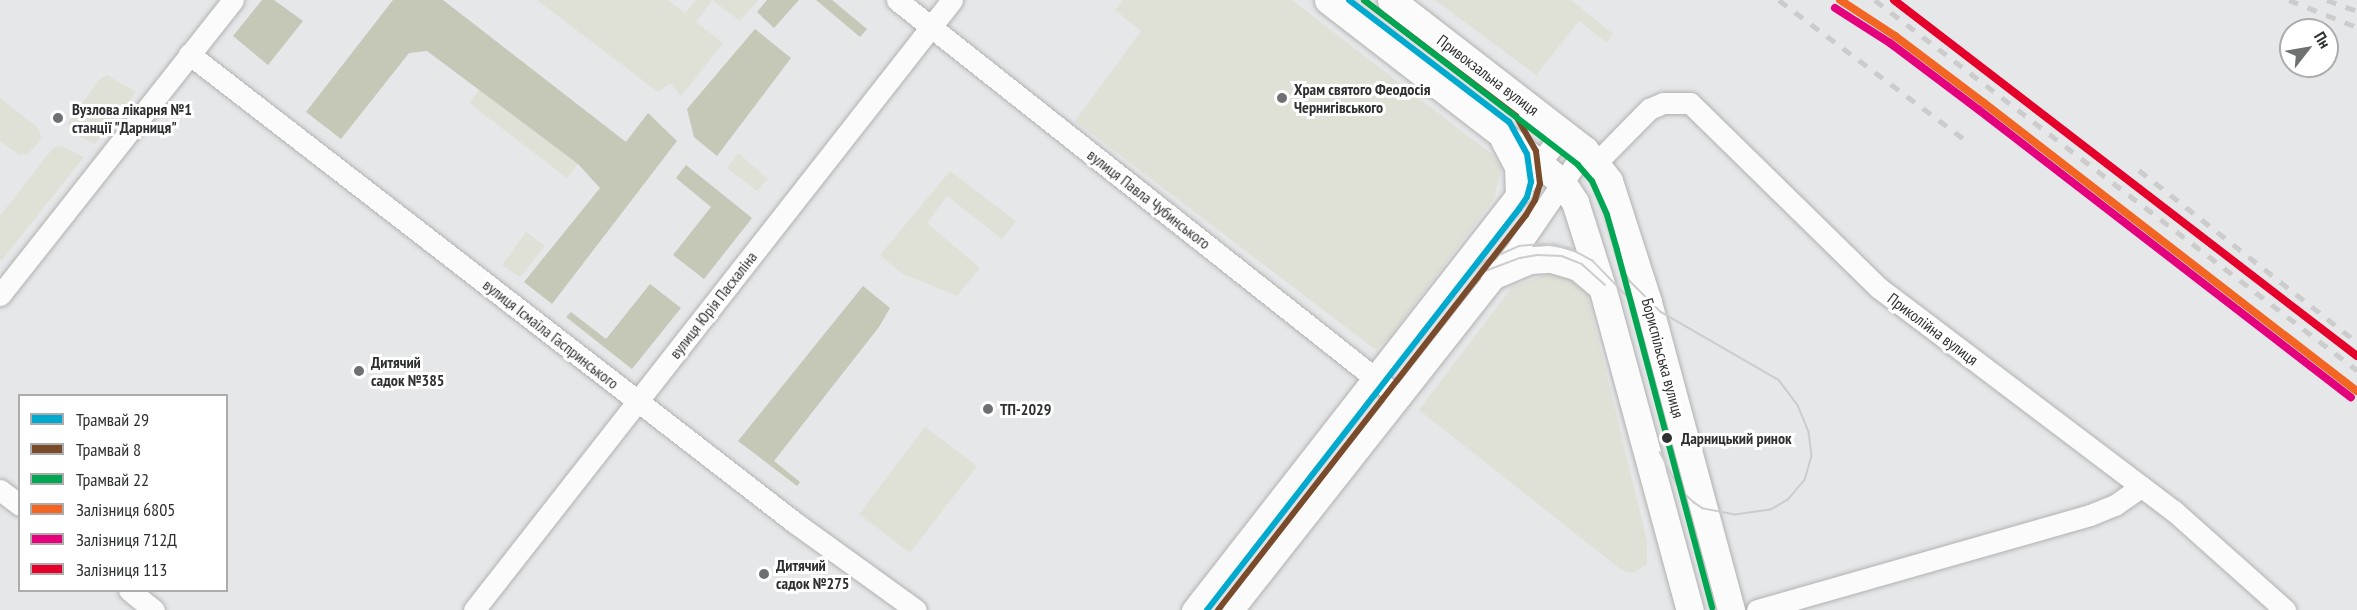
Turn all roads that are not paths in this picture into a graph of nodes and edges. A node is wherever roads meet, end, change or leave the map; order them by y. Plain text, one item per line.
1 (233, 0) edge
2 (897, 0) edge
3 (952, 0) edge
4 (1328, 0) edge
5 (1391, 0) edge
6 (931, 27) junction
7 (189, 54) junction
8 (1499, 131) junction
9 (1563, 132) junction
10 (1591, 156) junction
11 (1539, 163) junction
12 (1562, 182) junction
13 (1519, 192) junction
14 (1494, 275) junction
15 (1602, 288) junction
16 (0, 295) edge
17 (1374, 377) junction
18 (1400, 398) junction
19 (638, 402) junction
20 (2141, 487) junction
21 (0, 490) edge
22 (18, 504) edge
23 (130, 592) edge
24 (154, 610) edge
25 (474, 610) edge
26 (916, 610) edge
27 (1192, 610) edge
28 (1233, 610) edge
29 (1690, 610) edge
30 (1731, 610) edge
31 (1757, 610) edge
32 (2285, 610) edge

1 - 7 street
2 - 6 street, вулиця Павла Чубинського
3 - 6 street, вулиця Юрія Пасхаліна
4 - 8 main road
5 - 9 main road, Привокзальна вулиця
6 - 17 street, вулиця Павла Чубинського
6 - 19 street, вулиця Юрія Пасхаліна
7 - 16 street
7 - 19 street, вулиця Ісмаїла Гаспринського
8 - 11 main road
8 - 13 main road
9 - 10 main road, Привокзальна вулиця
9 - 11 street
10 - 12 street
10 - 20 street, Приколійна вулиця
10 - 30 main road, Бориспільська вулиця
11 - 12 main road
11 - 13 street
12 - 14 street
12 - 15 main road
13 - 17 street
14 - 15 main road
14 - 18 street
15 - 29 main road
17 - 18 street, вулиця Павла Чубинського
17 - 27 street
18 - 28 street
19 - 25 street, вулиця Юрія Пасхаліна
19 - 26 street, вулиця Ісмаїла Гаспринського
20 - 31 street
20 - 32 street, Приколійна вулиця
21 - 22 street
23 - 24 street

